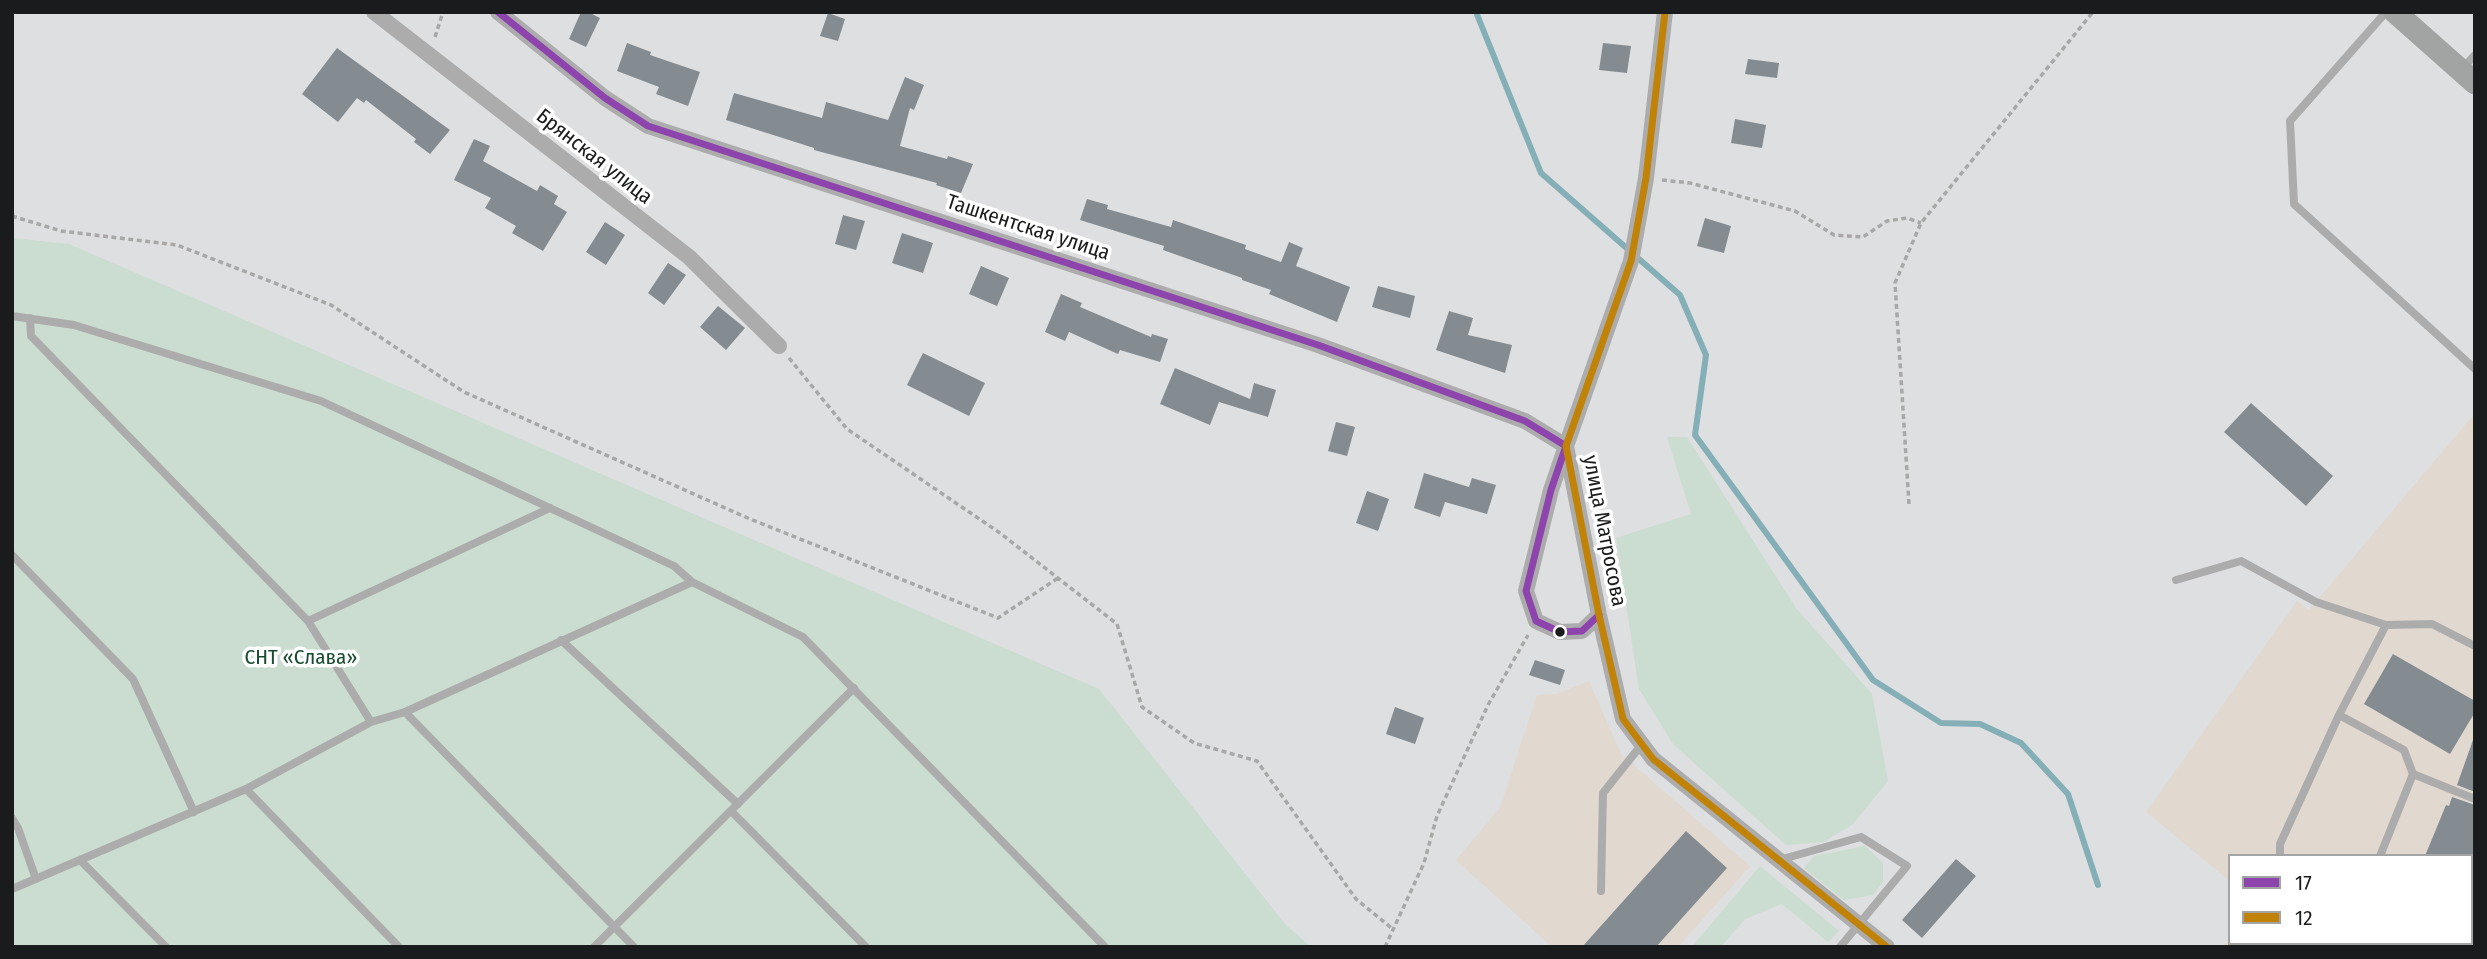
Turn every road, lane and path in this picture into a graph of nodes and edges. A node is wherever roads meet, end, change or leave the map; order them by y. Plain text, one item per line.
1 (374, 12) edge
2 (443, 12) edge
3 (498, 12) edge
4 (1665, 12) edge
5 (2093, 12) edge
6 (2386, 12) edge
7 (2395, 12) edge
8 (428, 55) junction
9 (2470, 69) edge
10 (1646, 178) junction
11 (12, 216) edge
12 (1921, 223) junction
13 (12, 316) edge
14 (30, 318) junction
15 (779, 346) joint
16 (2475, 369) edge
17 (1566, 446) junction
18 (1909, 504) dead end
19 (550, 508) junction
20 (12, 555) edge
21 (1058, 578) junction
22 (2176, 580) dead end
23 (692, 582) junction
24 (1599, 615) junction
25 (308, 621) junction
26 (1536, 621) junction
27 (2386, 625) junction
28 (561, 640) junction
29 (2475, 646) edge
30 (854, 688) junction
31 (405, 712) junction
32 (2339, 715) junction
33 (371, 722) junction
34 (1642, 744) junction
35 (2413, 774) junction
36 (246, 789) junction
37 (2475, 799) edge
38 (738, 804) junction
39 (731, 811) junction
40 (194, 812) junction
41 (12, 818) edge
42 (2280, 854) edge
43 (2381, 854) edge
44 (80, 860) junction
45 (1779, 860) junction
46 (36, 879) junction
47 (12, 889) edge
48 (1601, 891) dead end
49 (1859, 924) junction
50 (614, 927) junction
51 (1394, 930) junction
52 (166, 947) edge
53 (399, 947) edge
54 (594, 947) edge
55 (634, 947) edge
56 (866, 947) edge
57 (1105, 947) edge
58 (1385, 947) edge
59 (1840, 947) edge
60 (1887, 947) edge

1 - 8 street, Брянская улица
2 - 8 path
3 - 17 street, Ташкентская улица
4 - 10 street, улица Матросова
5 - 12 path
6 - 16 lane
7 - 9 street
8 - 15 street, Брянская улица
10 - 12 path
10 - 17 street, улица Матросова
11 - 21 path
12 - 18 path
13 - 14 lane
14 - 19 lane
14 - 25 lane
15 - 21 path
17 - 24 street, улица Матросова
17 - 26 street
19 - 23 lane
19 - 25 lane
20 - 40 lane
21 - 51 path
22 - 27 lane
23 - 28 lane
23 - 30 lane
24 - 26 street
24 - 34 street, улица Матросова
25 - 33 lane
26 - 51 path
27 - 29 lane
27 - 32 lane
28 - 31 lane
28 - 38 lane
30 - 38 lane
30 - 57 lane
31 - 33 lane
31 - 50 lane
32 - 35 lane
32 - 42 lane
33 - 36 lane
34 - 45 street, улица Матросова
34 - 48 lane
35 - 37 lane
35 - 43 lane
36 - 40 lane
36 - 53 lane
38 - 39 lane
39 - 50 lane
39 - 56 lane
40 - 44 lane
41 - 46 lane
44 - 46 lane
44 - 52 lane
45 - 49 street, улица Матросова
45 - 49 lane
46 - 47 lane
49 - 59 lane
49 - 60 street, улица Матросова
50 - 54 lane
50 - 55 lane
51 - 58 path

